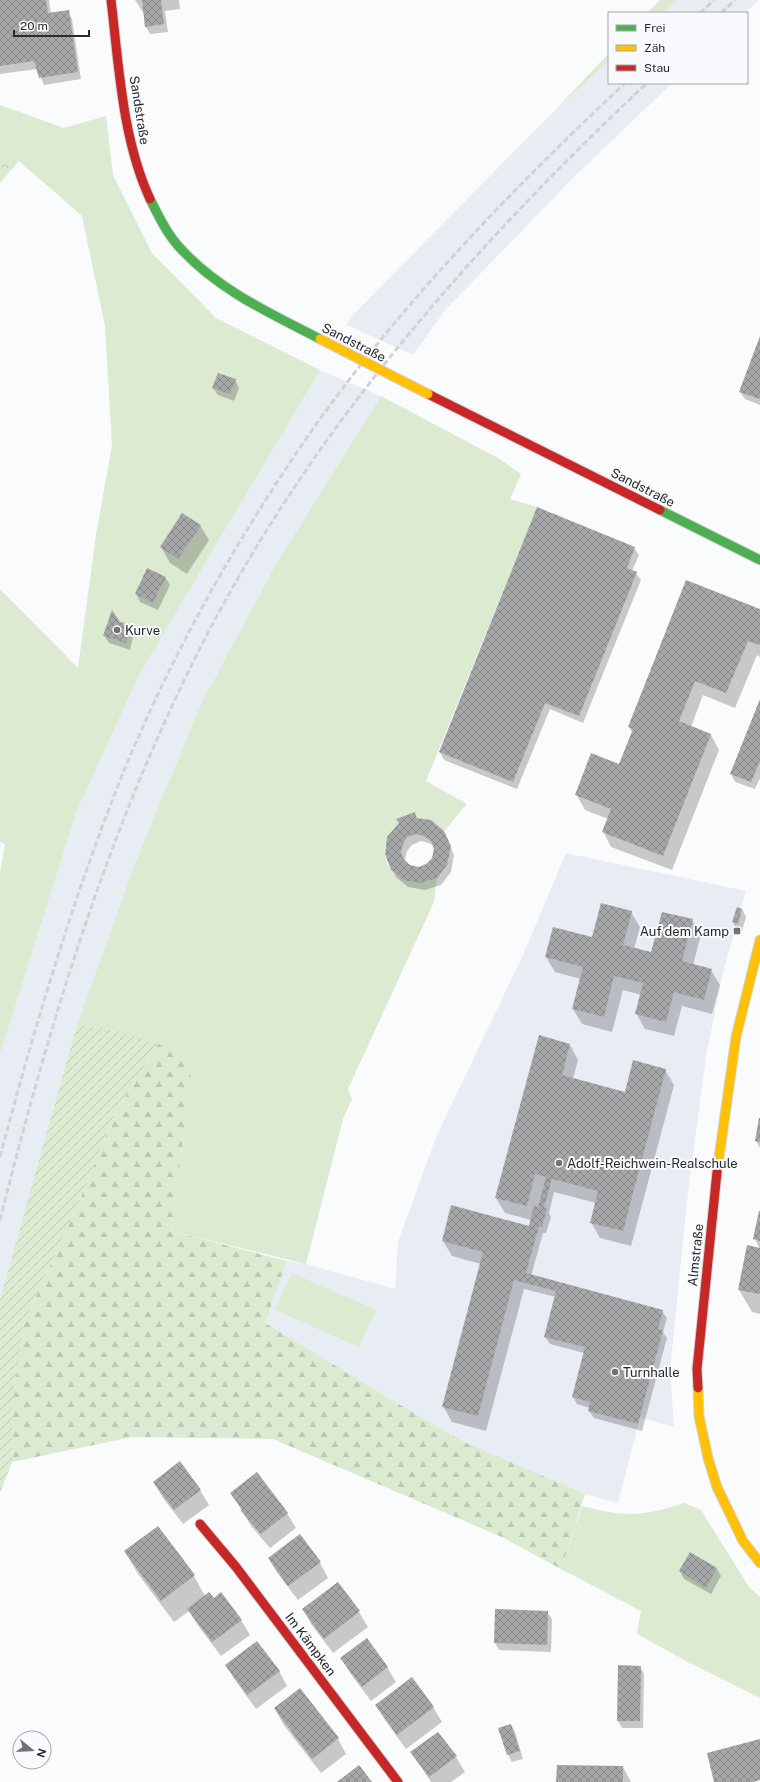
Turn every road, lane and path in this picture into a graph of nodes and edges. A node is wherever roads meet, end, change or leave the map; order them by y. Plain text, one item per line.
1 (111, 0) edge
2 (760, 560) edge
3 (760, 940) edge
4 (200, 1524) dead end
5 (760, 1563) edge
6 (398, 1782) edge

1 - 2 street, Sandstraße, bridge
3 - 5 street, Almstraße
4 - 6 street, Im Kämpken

